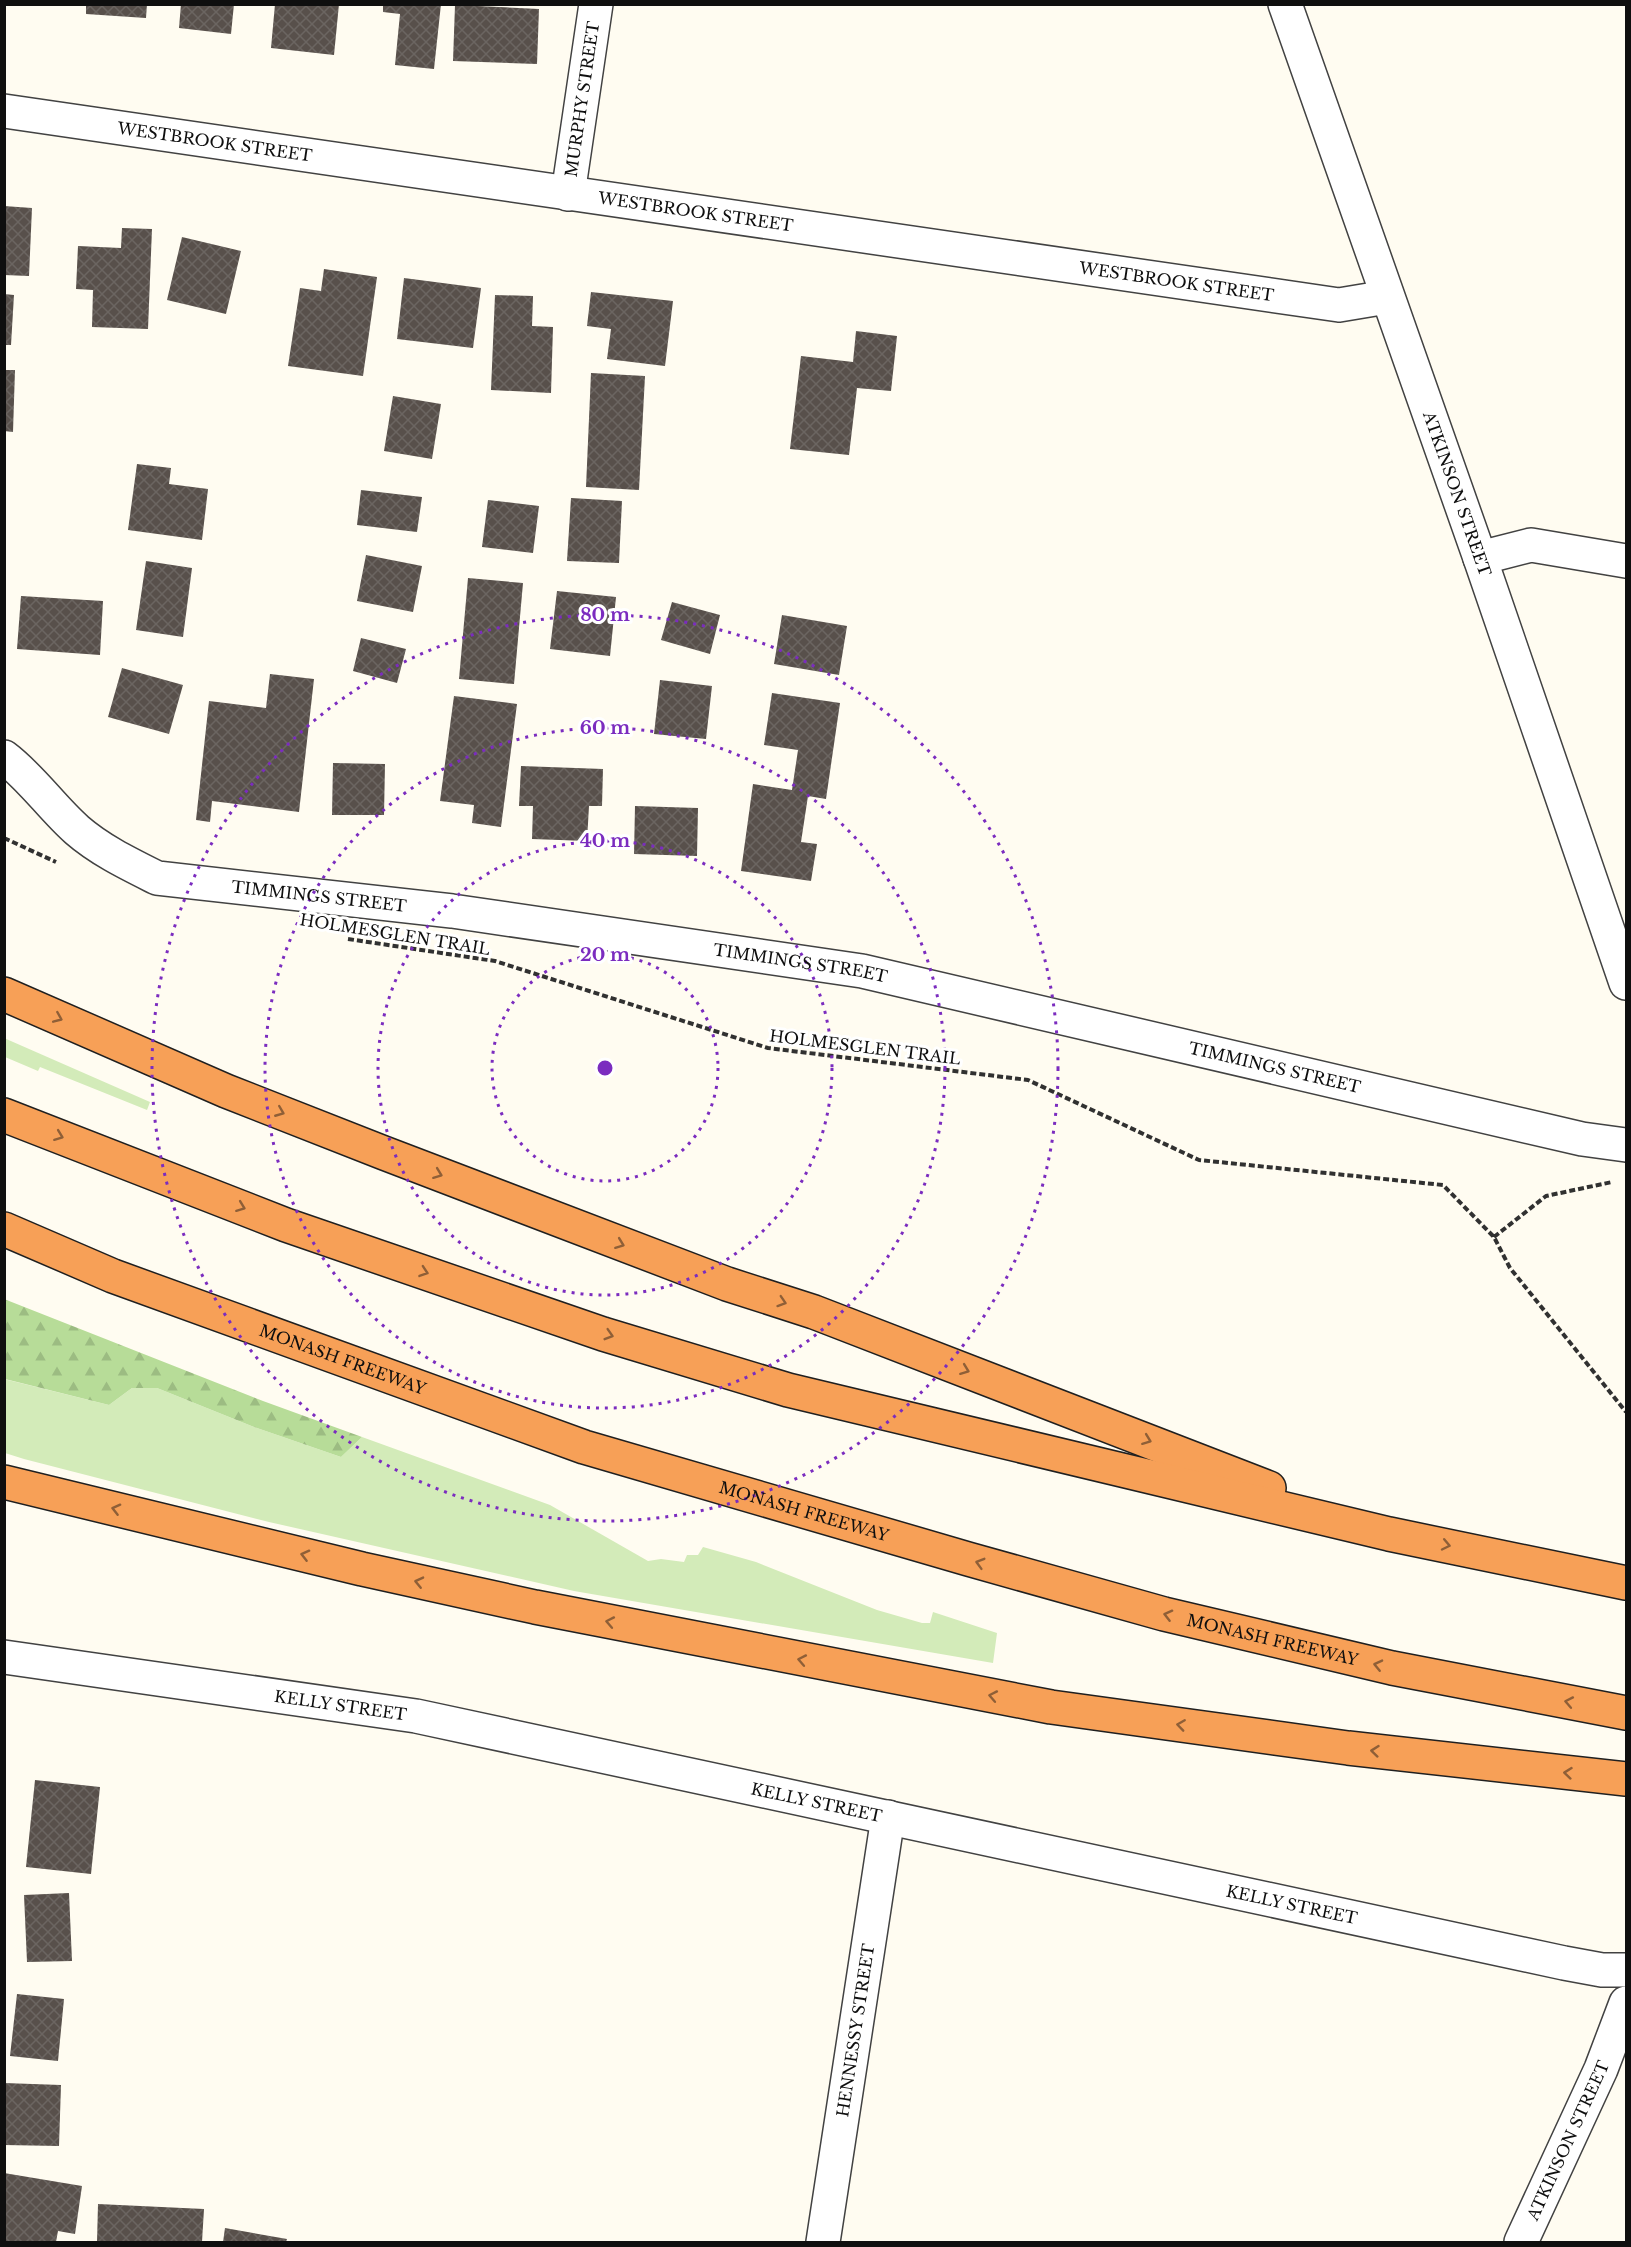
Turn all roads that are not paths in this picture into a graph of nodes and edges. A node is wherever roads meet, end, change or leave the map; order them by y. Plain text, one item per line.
1 (596, 4) edge
2 (1285, 4) edge
3 (4, 111) edge
4 (568, 194) junction
5 (1387, 297) junction
6 (1480, 558) junction
7 (1626, 561) edge
8 (4, 757) edge
9 (1626, 983) edge
10 (4, 994) edge
11 (4, 1115) edge
12 (1626, 1145) edge
13 (4, 1229) edge
14 (4, 1482) edge
15 (1389, 1534) junction
16 (1626, 1583) edge
17 (4, 1657) edge
18 (1626, 1713) edge
19 (1626, 1779) edge
20 (888, 1816) junction
21 (1626, 1970) edge
22 (1626, 2003) edge
23 (823, 2242) edge
24 (1521, 2242) edge

1 - 4 street, MURPHY STREET
2 - 5 street, ATKINSON STREET
3 - 4 street, WESTBROOK STREET
4 - 5 street, WESTBROOK STREET
5 - 6 street, ATKINSON STREET
6 - 7 street
6 - 9 street, ATKINSON STREET
8 - 12 street, TIMMINGS STREET
10 -> 15 highway
11 -> 15 highway
18 -> 13 highway, MONASH FREEWAY
19 -> 14 highway
15 -> 16 highway
17 - 20 street, KELLY STREET
20 - 21 street, KELLY STREET
20 - 23 street, HENNESSY STREET
22 - 24 street, ATKINSON STREET

